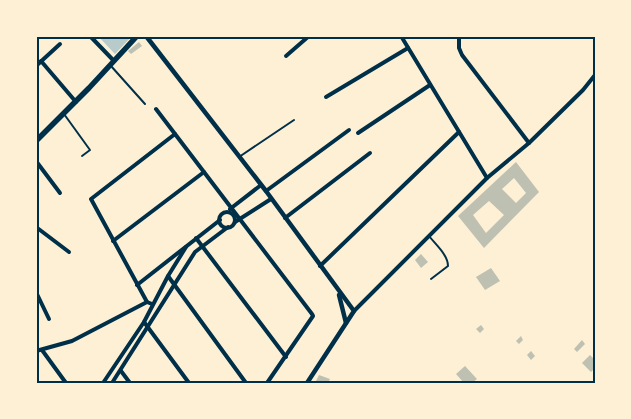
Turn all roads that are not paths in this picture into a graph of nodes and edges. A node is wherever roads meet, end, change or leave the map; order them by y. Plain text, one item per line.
1 (90, 36) edge
2 (137, 36) edge
3 (146, 36) edge
4 (308, 36) edge
5 (349, 36) edge
6 (401, 36) edge
7 (459, 36) edge
8 (341, 37) edge
9 (60, 44) dead end
10 (408, 48) junction
11 (286, 56) dead end
12 (41, 61) junction
13 (112, 63) junction
14 (36, 66) edge
15 (595, 75) edge
16 (430, 85) junction
17 (326, 97) dead end
18 (76, 102) junction
19 (145, 104) dead end
20 (156, 109) dead end
21 (63, 114) junction
22 (294, 120) dead end
23 (350, 130) dead end
24 (459, 132) junction
25 (358, 133) dead end
26 (176, 134) junction
27 (37, 138) edge
28 (529, 143) junction
29 (370, 153) dead end
30 (82, 156) dead end
31 (239, 157) junction
32 (36, 161) edge
33 (204, 172) junction
34 (487, 178) junction
35 (261, 185) junction
36 (266, 191) junction
37 (60, 193) dead end
38 (271, 199) junction
39 (232, 208) junction
40 (226, 212) junction
41 (286, 218) junction
42 (241, 219) junction
43 (220, 220) junction
44 (235, 222) junction
45 (36, 227) edge
46 (228, 227) junction
47 (429, 236) junction
48 (196, 238) junction
49 (113, 241) junction
50 (202, 246) junction
51 (186, 247) junction
52 (69, 252) dead end
53 (320, 266) junction
54 (168, 276) junction
55 (432, 279) dead end
56 (137, 285) junction
57 (175, 285) junction
58 (338, 291) junction
59 (36, 292) edge
60 (147, 302) junction
61 (152, 304) junction
62 (354, 311) junction
63 (49, 319) dead end
64 (144, 322) junction
65 (346, 323) junction
66 (148, 328) junction
67 (42, 350) junction
68 (36, 351) edge
69 (286, 357) junction
70 (116, 365) junction
71 (121, 371) junction
72 (66, 383) edge
73 (103, 383) edge
74 (112, 383) edge
75 (130, 383) edge
76 (189, 383) edge
77 (246, 383) edge
78 (267, 383) edge
79 (307, 383) edge

1 - 13 street
2 - 13 main road
3 - 31 street
4 - 11 street
5 - 8 street
6 - 10 street
7 - 28 street
9 - 12 street
10 - 16 street
10 - 17 street
12 - 14 street
12 - 18 street
13 - 18 main road
13 - 19 lane
15 - 28 street
16 - 24 street
16 - 25 street
18 - 21 main road
20 - 26 street
21 - 27 main road
21 - 30 lane
22 - 31 lane
23 - 36 street
24 - 34 street
24 - 53 street
26 - 33 street
26 - 49 street
28 - 34 street
29 - 41 street
31 - 35 street
32 - 37 street
33 - 39 street
33 - 49 street
34 - 47 street
35 - 36 street
35 - 39 street
36 - 38 street
38 - 41 street
38 - 42 street
39 - 40 street
39 - 42 street
40 - 43 street
40 - 44 street
41 - 53 street
42 - 44 street
42 - 69 street
43 - 46 street
43 - 48 street
44 - 46 street
45 - 52 street
46 - 50 street
47 - 55 lane
47 - 62 street
48 - 50 street
48 - 51 street
49 - 56 street
50 - 57 street
50 - 69 street
51 - 54 street
51 - 56 street
53 - 58 street
54 - 57 street
54 - 61 street
56 - 60 street
57 - 66 street
57 - 77 street
58 - 62 street
58 - 65 street
59 - 63 street
60 - 61 street
60 - 67 street
61 - 64 street
62 - 65 street
64 - 66 street
64 - 70 street
65 - 79 street
66 - 71 street
66 - 76 street
67 - 68 street
67 - 72 street
69 - 78 street
70 - 71 street
70 - 73 street
71 - 74 street
71 - 75 street

